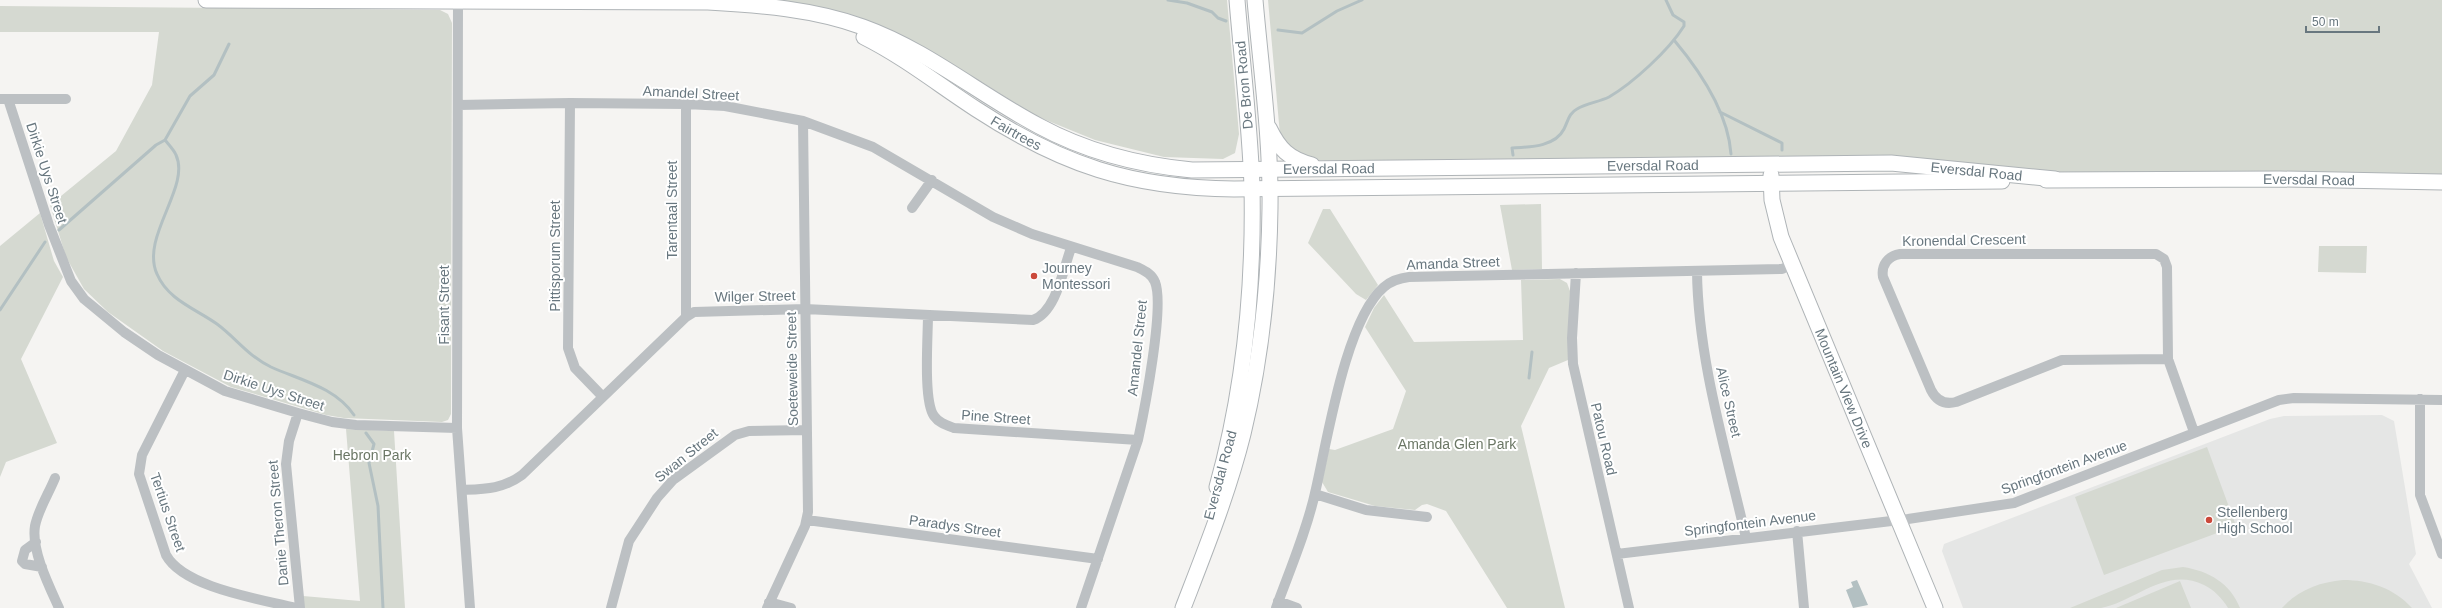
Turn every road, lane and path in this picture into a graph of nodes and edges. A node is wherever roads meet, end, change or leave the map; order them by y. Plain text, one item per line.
1 (206, 0) edge
2 (1237, 0) edge
3 (1255, 0) edge
4 (458, 1) junction
5 (802, 12) junction
6 (4, 99) edge
7 (66, 99) dead end
8 (570, 103) junction
9 (686, 104) junction
10 (459, 105) junction
11 (1265, 115) junction
12 (803, 121) junction
13 (1771, 164) junction
14 (1326, 169) junction
15 (1270, 170) junction
16 (1251, 171) junction
17 (2055, 179) junction
18 (932, 180) junction
19 (2442, 182) edge
20 (1771, 184) junction
21 (1252, 189) junction
22 (1270, 189) junction
23 (912, 208) dead end
24 (1071, 248) junction
25 (1793, 264) junction
26 (1697, 271) junction
27 (1576, 273) junction
28 (805, 309) junction
29 (928, 315) junction
30 (686, 317) junction
31 (2168, 359) junction
32 (185, 370) junction
33 (603, 397) junction
34 (2420, 399) junction
35 (2442, 400) edge
36 (298, 414) junction
37 (457, 428) junction
38 (807, 430) junction
39 (2194, 432) junction
40 (1138, 440) junction
41 (55, 478) dead end
42 (462, 490) junction
43 (1315, 494) junction
44 (1426, 517) dead end
45 (1899, 519) junction
46 (807, 520) junction
47 (1797, 531) junction
48 (2438, 534) edge
49 (1746, 538) junction
50 (36, 542) junction
51 (1617, 554) junction
52 (2442, 554) edge
53 (1098, 559) junction
54 (42, 567) junction
55 (768, 605) edge
56 (1277, 605) edge
57 (59, 608) edge
58 (296, 608) edge
59 (300, 608) edge
60 (470, 608) edge
61 (611, 608) edge
62 (791, 608) edge
63 (1081, 608) edge
64 (1178, 608) edge
65 (1183, 608) edge
66 (1297, 608) edge
67 (1629, 608) edge
68 (1804, 608) edge
69 (1935, 608) edge

1 - 4 main road, Fairtrees
2 - 16 main road, De Bron Road
3 - 11 main road, De Bron Road
4 - 5 main road, Fairtrees
4 - 10 street, Fisant Street
5 - 16 main road, Fairtrees
5 - 21 main road, Fairtrees
6 - 7 street
6 - 32 street, Dirkie Uys Street
8 - 9 street, Amandel Street
8 - 10 street, Amandel Street
8 - 33 street, Pittisporum Street
9 - 12 street, Amandel Street
9 - 30 street, Tarentaal Street
10 - 37 street, Fisant Street
11 - 14 main road
11 - 15 main road, De Bron Road
12 - 18 street, Amandel Street
12 - 28 street, Soeteweide Street
13 - 14 main road, Eversdal Road
13 - 17 main road, Eversdal Road
13 - 20 main road, Mountain View Drive
14 - 15 main road, Eversdal Road
15 - 16 main road, Fairtrees
15 - 22 main road, Eversdal Road
16 - 21 main road, Eversdal Road
17 - 19 main road, Eversdal Road
17 - 20 main road, Eversdal Road
18 - 23 street
18 - 24 street, Amandel Street
20 - 22 main road, Eversdal Road
20 - 25 main road, Mountain View Drive
21 - 22 main road, Fairtrees
21 - 64 main road, Eversdal Road
22 - 65 main road, Eversdal Road
24 - 29 street, Wilger Street
24 - 40 street, Amandel Street
25 - 26 street, Amanda Street
25 - 45 main road, Mountain View Drive
26 - 27 street, Amanda Street
26 - 49 street, Alice Street
27 - 43 street, Amanda Street
27 - 51 street, Patou Road
28 - 29 street, Wilger Street
28 - 30 street, Wilger Street
28 - 38 street, Soeteweide Street
29 - 40 street, Pine Street
30 - 33 street, Wilger Street
31 - 31 street, Kronendal Crescent
31 - 39 street, Kronendal Crescent
32 - 36 street, Dirkie Uys Street
32 - 58 street, Tertius Street
33 - 42 street, Wilger Street
34 - 35 street, Springfontein Avenue
34 - 39 street, Springfontein Avenue
34 - 48 street
36 - 37 street, Dirkie Uys Street
36 - 59 street, Danie Theron Street
37 - 42 street, Fisant Street
38 - 46 street, Soeteweide Street
38 - 61 street, Swan Street
39 - 45 street, Springfontein Avenue
40 - 53 street, Amandel Street
41 - 50 street
42 - 60 street, Fisant Street
43 - 44 street
43 - 56 street, Amanda Street
45 - 47 street, Springfontein Avenue
45 - 69 main road, Mountain View Drive
46 - 53 street, Paradys Street
46 - 55 street, Soeteweide Street
47 - 49 street, Springfontein Avenue
47 - 68 street
48 - 52 street
49 - 51 street, Springfontein Avenue
50 - 54 street
50 - 54 street
51 - 67 street, Patou Road
53 - 63 street, Amandel Street
54 - 57 street
55 - 62 street
56 - 66 street

